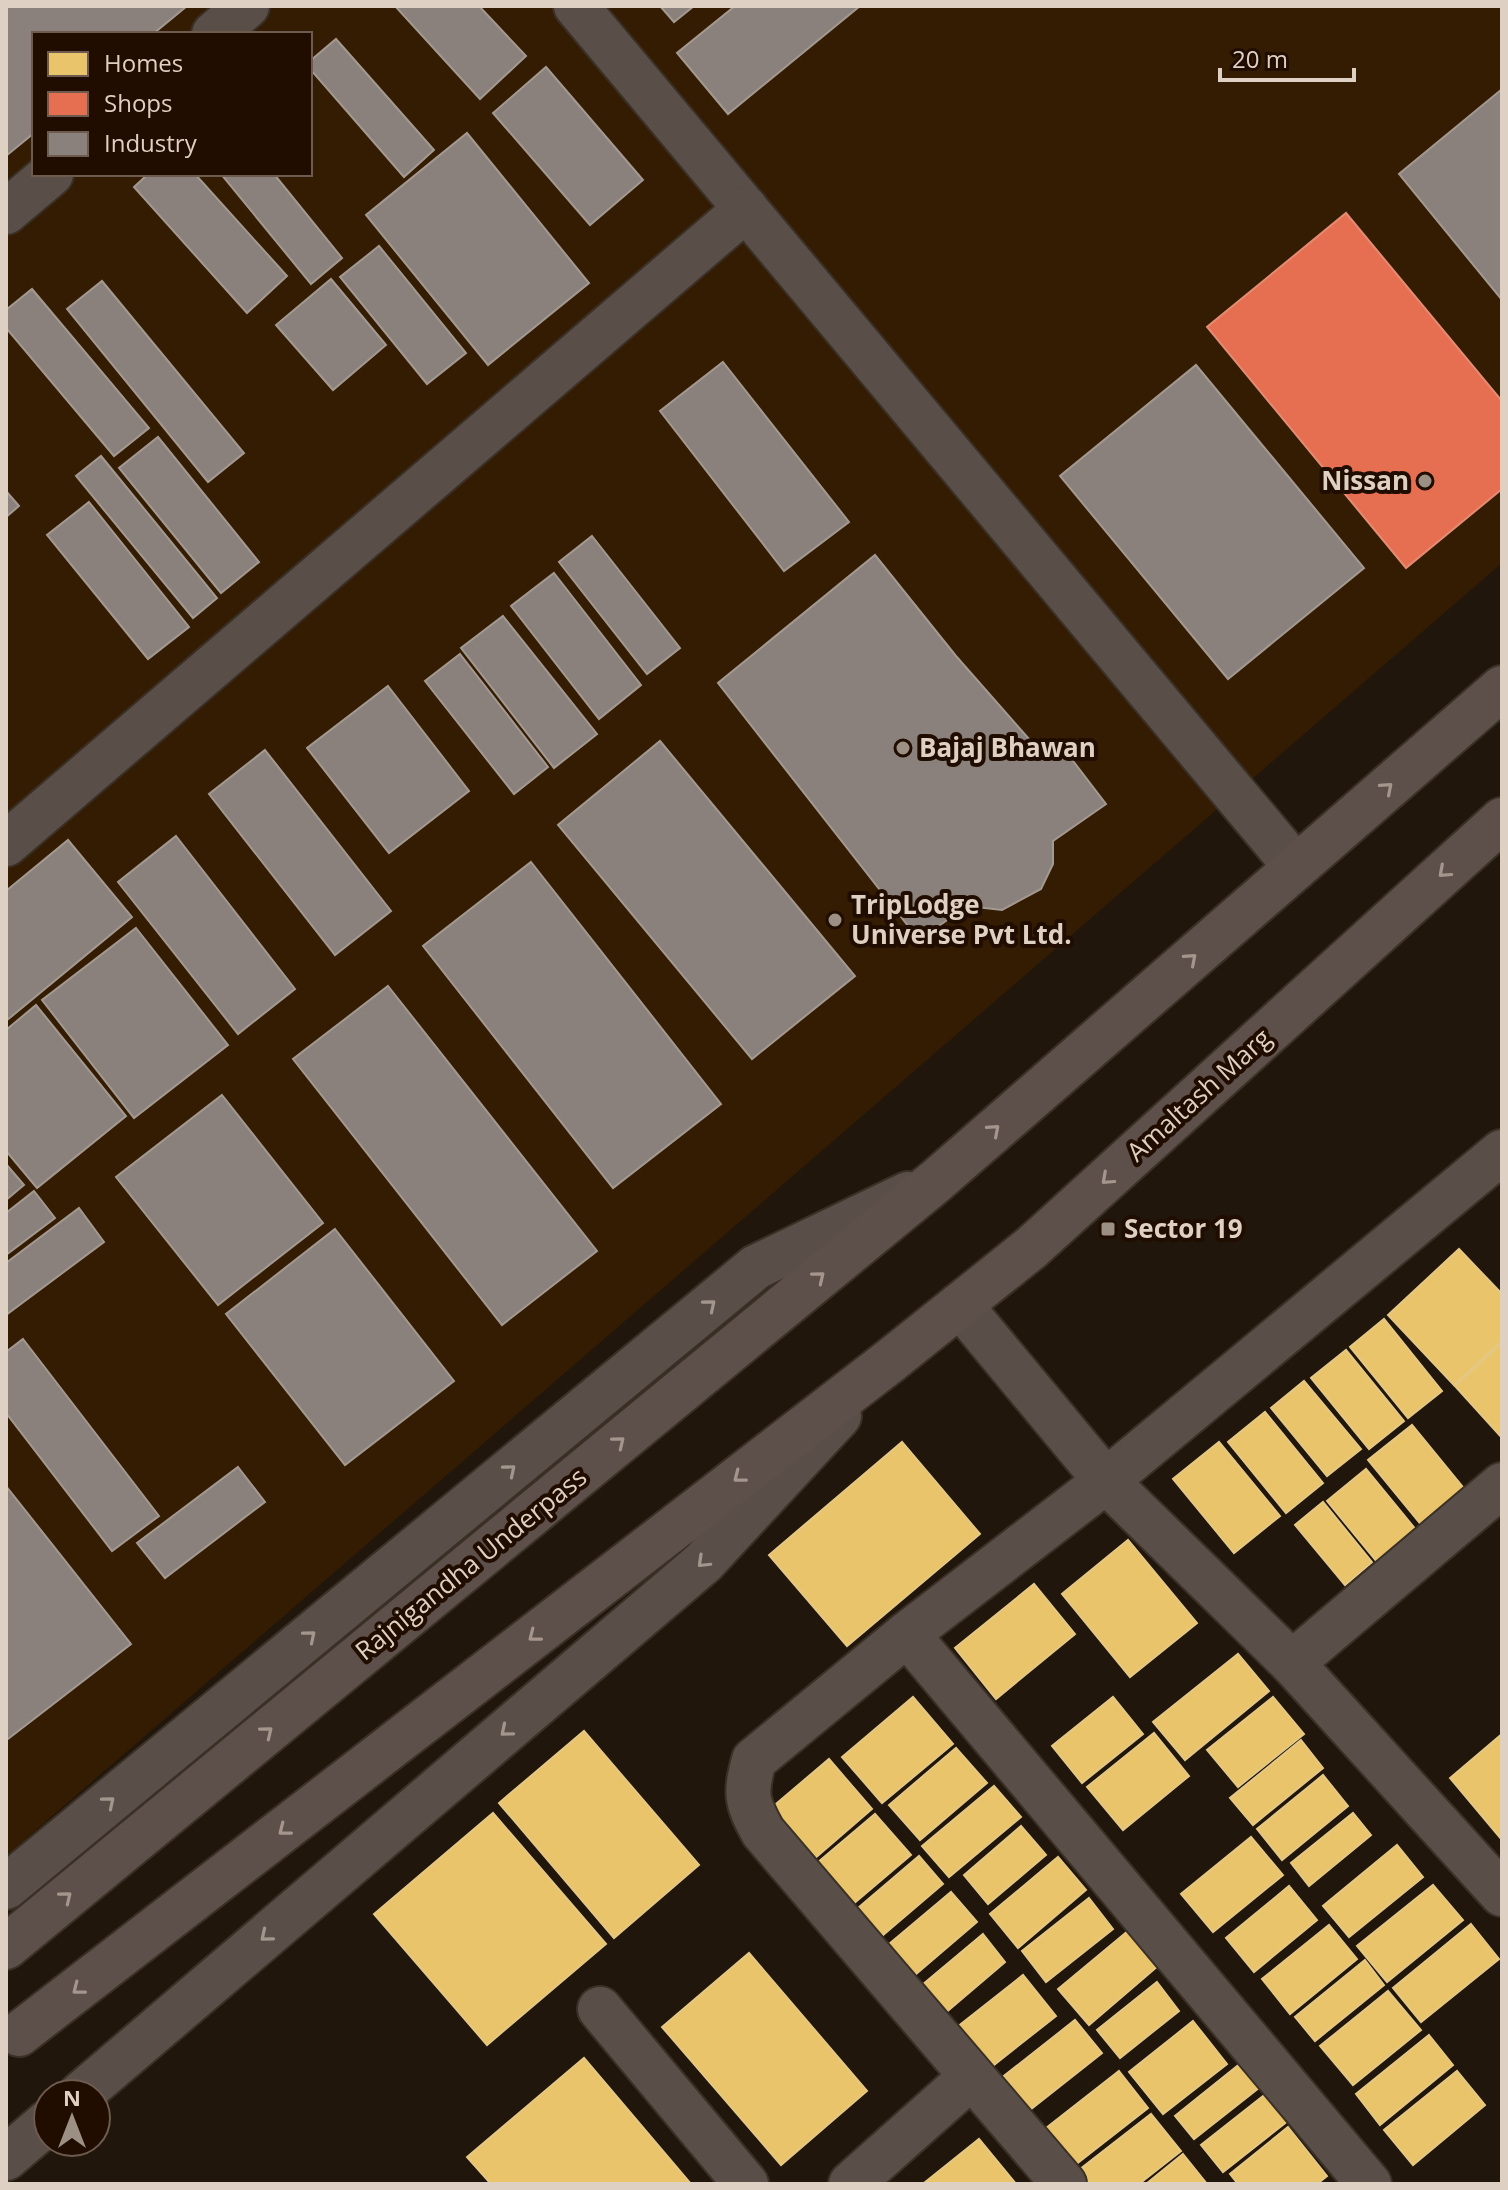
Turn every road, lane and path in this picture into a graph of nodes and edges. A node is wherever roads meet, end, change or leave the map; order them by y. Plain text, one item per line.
1 (247, 6) edge
2 (576, 6) edge
3 (216, 32) edge
4 (49, 176) edge
5 (746, 209) junction
6 (6, 212) edge
7 (1502, 688) edge
8 (1502, 820) edge
9 (6, 844) edge
10 (1296, 867) junction
11 (1502, 1152) edge
12 (936, 1181) junction
13 (960, 1305) junction
14 (890, 1361) junction
15 (1106, 1481) junction
16 (1502, 1485) edge
17 (907, 1634) junction
18 (1292, 1663) junction
19 (6, 1887) edge
20 (1502, 1894) edge
21 (6, 1947) edge
22 (600, 2009) dead end
23 (19, 2034) dead end
24 (971, 2077) junction
25 (100, 2078) edge
26 (32, 2136) edge
27 (6, 2158) edge
28 (1351, 2178) edge
29 (746, 2184) edge
30 (851, 2184) edge
31 (1064, 2184) edge

1 - 3 street
2 - 5 street
4 - 6 street
5 - 9 street
5 - 10 street
10 -> 7 main road
8 -> 13 main road, Amaltash Marg
12 -> 10 main road
11 - 15 street
19 -> 12 street
21 -> 12 main road, Rajnigandha Underpass
13 - 14 main road, Amaltash Marg
13 - 15 street
14 -> 23 main road
14 -> 25 street
15 - 17 street
15 - 18 street
16 - 18 street
17 - 24 street
17 - 28 street
18 - 20 street
22 - 29 street
24 - 30 street
24 - 31 street
26 - 27 street

